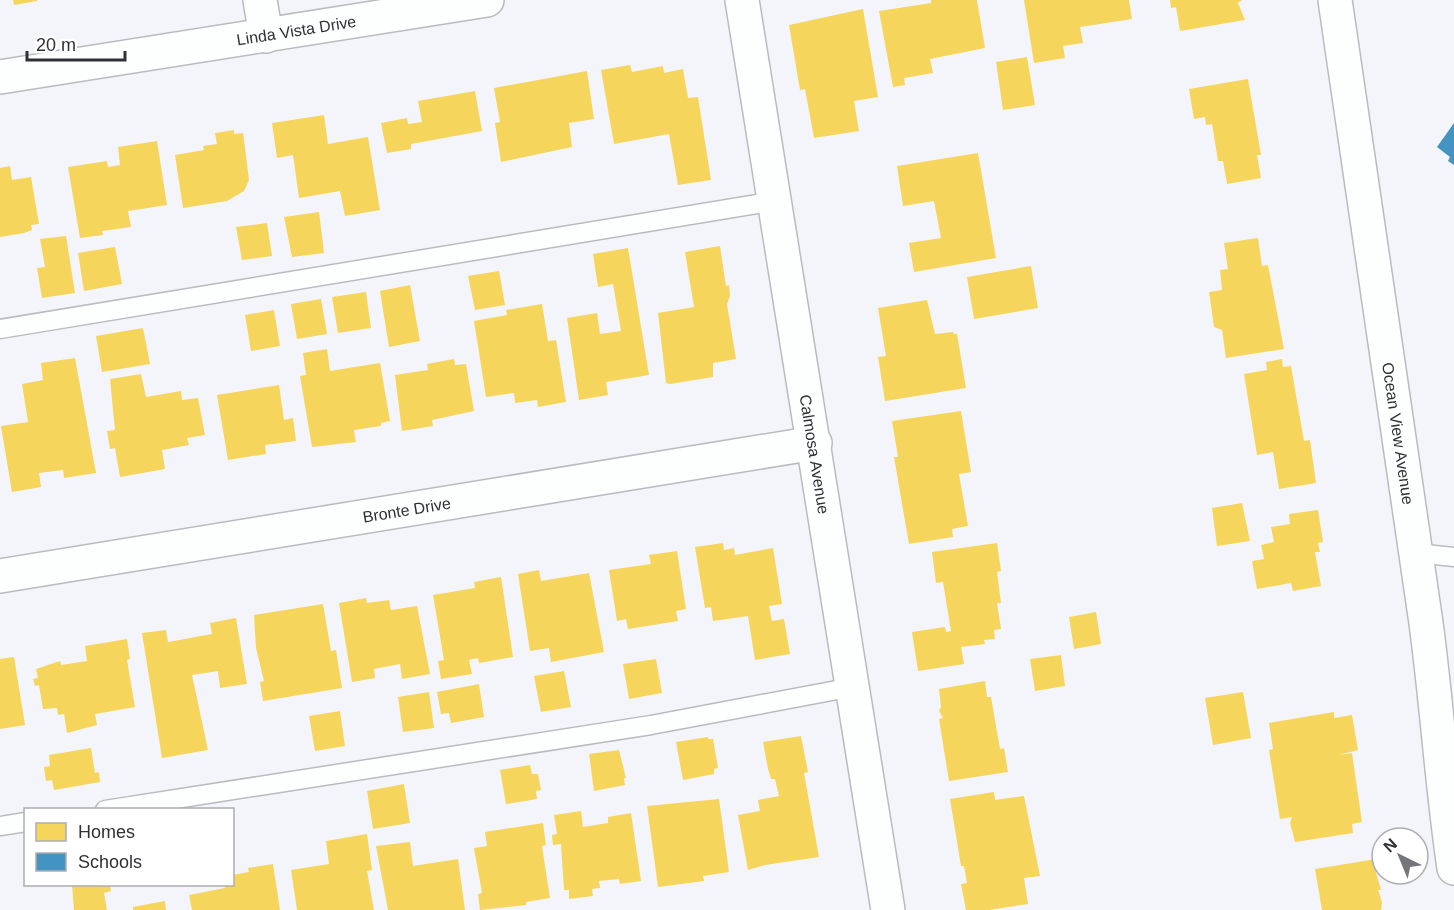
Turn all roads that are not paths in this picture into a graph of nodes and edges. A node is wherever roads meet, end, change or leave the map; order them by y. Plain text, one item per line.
1 (260, 0) edge
2 (487, 0) edge
3 (742, 0) edge
4 (1335, 0) edge
5 (266, 36) junction
6 (0, 77) edge
7 (776, 201) junction
8 (0, 329) edge
9 (815, 443) junction
10 (1416, 553) junction
11 (1454, 557) edge
12 (0, 576) edge
13 (853, 687) junction
14 (1449, 800) edge
15 (118, 808) edge
16 (24, 822) edge
17 (0, 826) edge
18 (1454, 868) edge
19 (888, 910) edge

1 - 5 street
2 - 5 street, Linda Vista Drive
3 - 7 street, Calmosa Avenue
4 - 10 street, Ocean View Avenue
5 - 6 street, Linda Vista Drive
7 - 8 lane
7 - 9 street, Calmosa Avenue
9 - 12 street, Bronte Drive
9 - 13 street, Calmosa Avenue
10 - 11 lane
10 - 14 street, Ocean View Avenue
13 - 15 lane
13 - 19 street, Calmosa Avenue
14 - 18 street, Ocean View Avenue
16 - 17 lane

